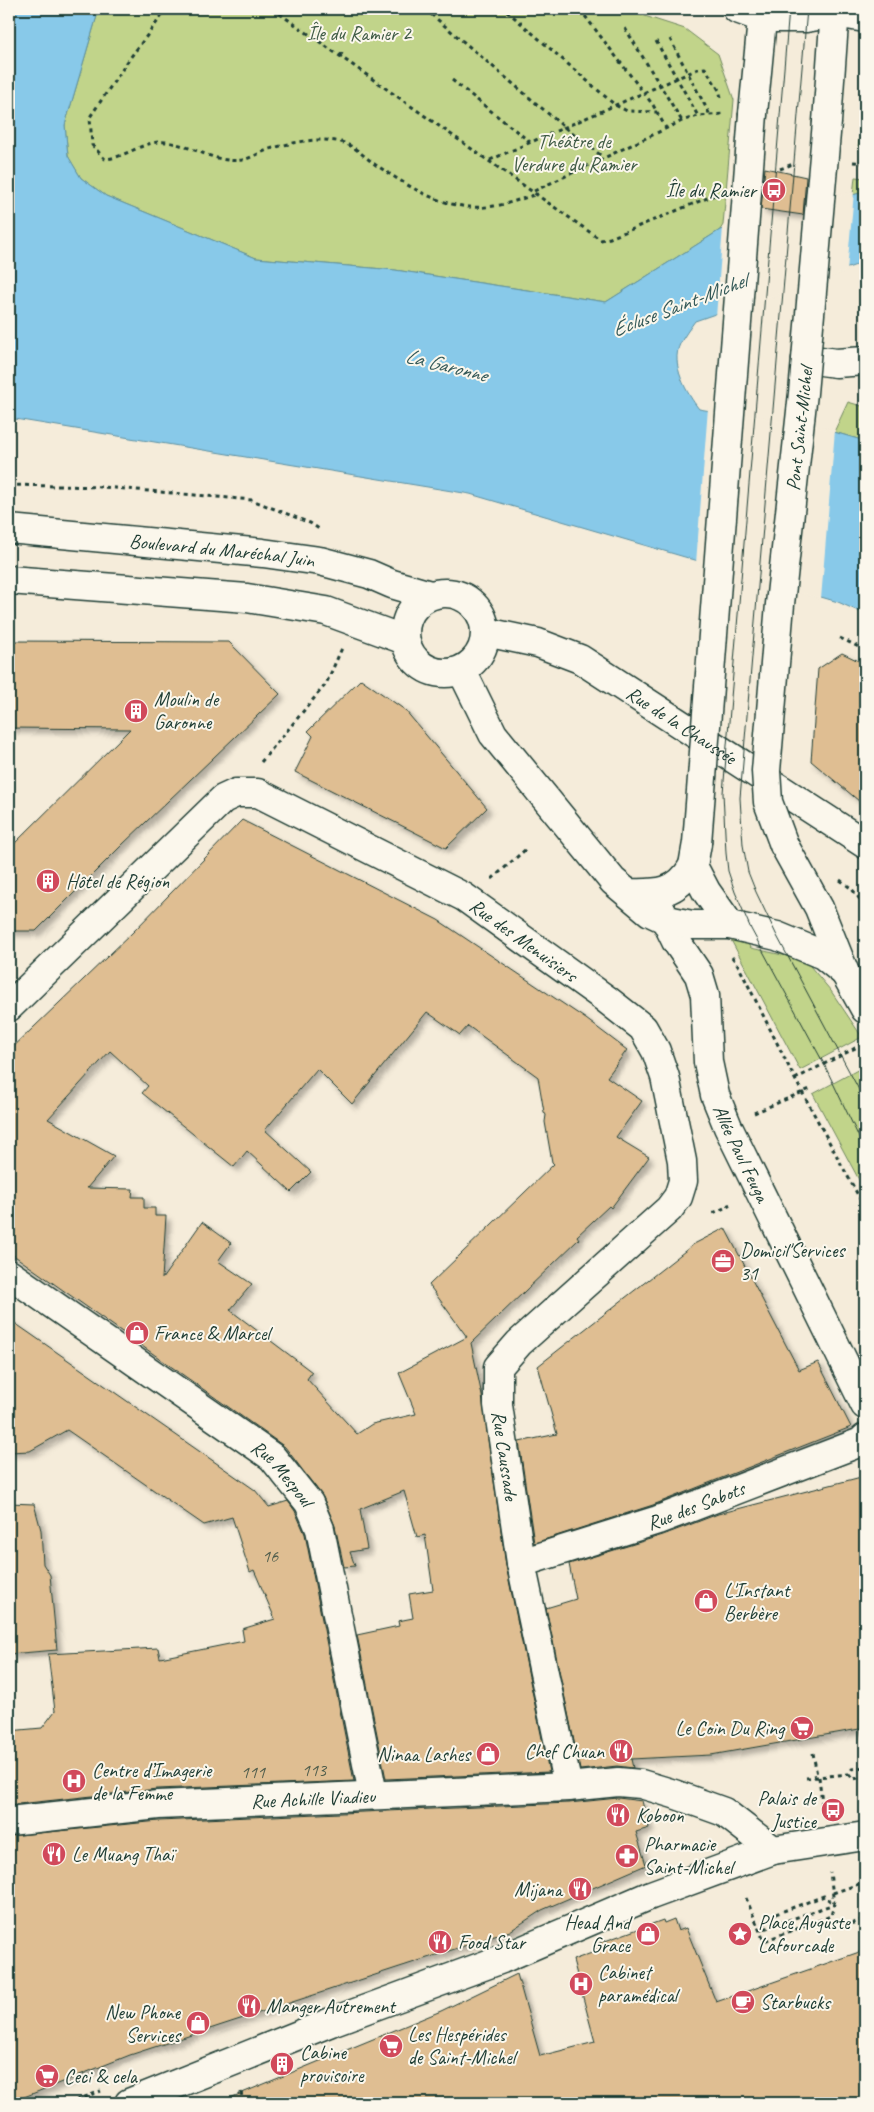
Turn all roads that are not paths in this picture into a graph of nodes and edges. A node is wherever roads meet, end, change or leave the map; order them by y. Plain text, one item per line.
1 (737, 9) edge
2 (835, 11) edge
3 (762, 13) edge
4 (865, 18) edge
5 (806, 359) junction
6 (865, 361) edge
7 (9, 529) edge
8 (9, 580) edge
9 (430, 596) junction
10 (486, 632) junction
11 (405, 640) junction
12 (462, 671) junction
13 (865, 844) edge
14 (695, 855) junction
15 (639, 893) junction
16 (667, 920) junction
17 (730, 925) junction
18 (845, 973) junction
19 (9, 1007) edge
20 (865, 1009) edge
21 (678, 1197) joint
22 (9, 1274) edge
23 (865, 1405) edge
24 (865, 1438) edge
25 (521, 1562) junction
26 (568, 1787) junction
27 (373, 1794) junction
28 (9, 1821) edge
29 (865, 1836) edge
30 (773, 1850) junction
31 (129, 2103) edge

1 - 3 street
2 - 3 street
2 - 4 street
2 - 5 street, Pont Saint-Michel, bridge
3 - 14 street, bridge
5 - 6 street
5 - 18 street, Pont Saint-Michel, bridge
7 - 9 street, Boulevard du Maréchal Juin
8 - 11 street
9 - 10 street
9 - 11 street
10 - 12 street
10 - 13 street, Rue de la Chaussée
11 - 12 street
12 - 15 street
14 - 15 street
14 - 17 street
15 - 16 street
16 - 17 street
16 - 23 street, Allée Paul Feuga
17 - 18 street
18 - 20 street
19 - 21 street, Rue des Menuisiers
21 - 25 street, Rue Caussade
22 - 27 street, Rue Mespoul
24 - 25 street, Rue des Sabots
25 - 26 street, Rue Caussade
26 - 27 street, Rue Achille Viadieu
26 - 30 street, Rue Achille Viadieu
27 - 28 street, Rue Achille Viadieu
29 - 30 street
30 - 31 street

